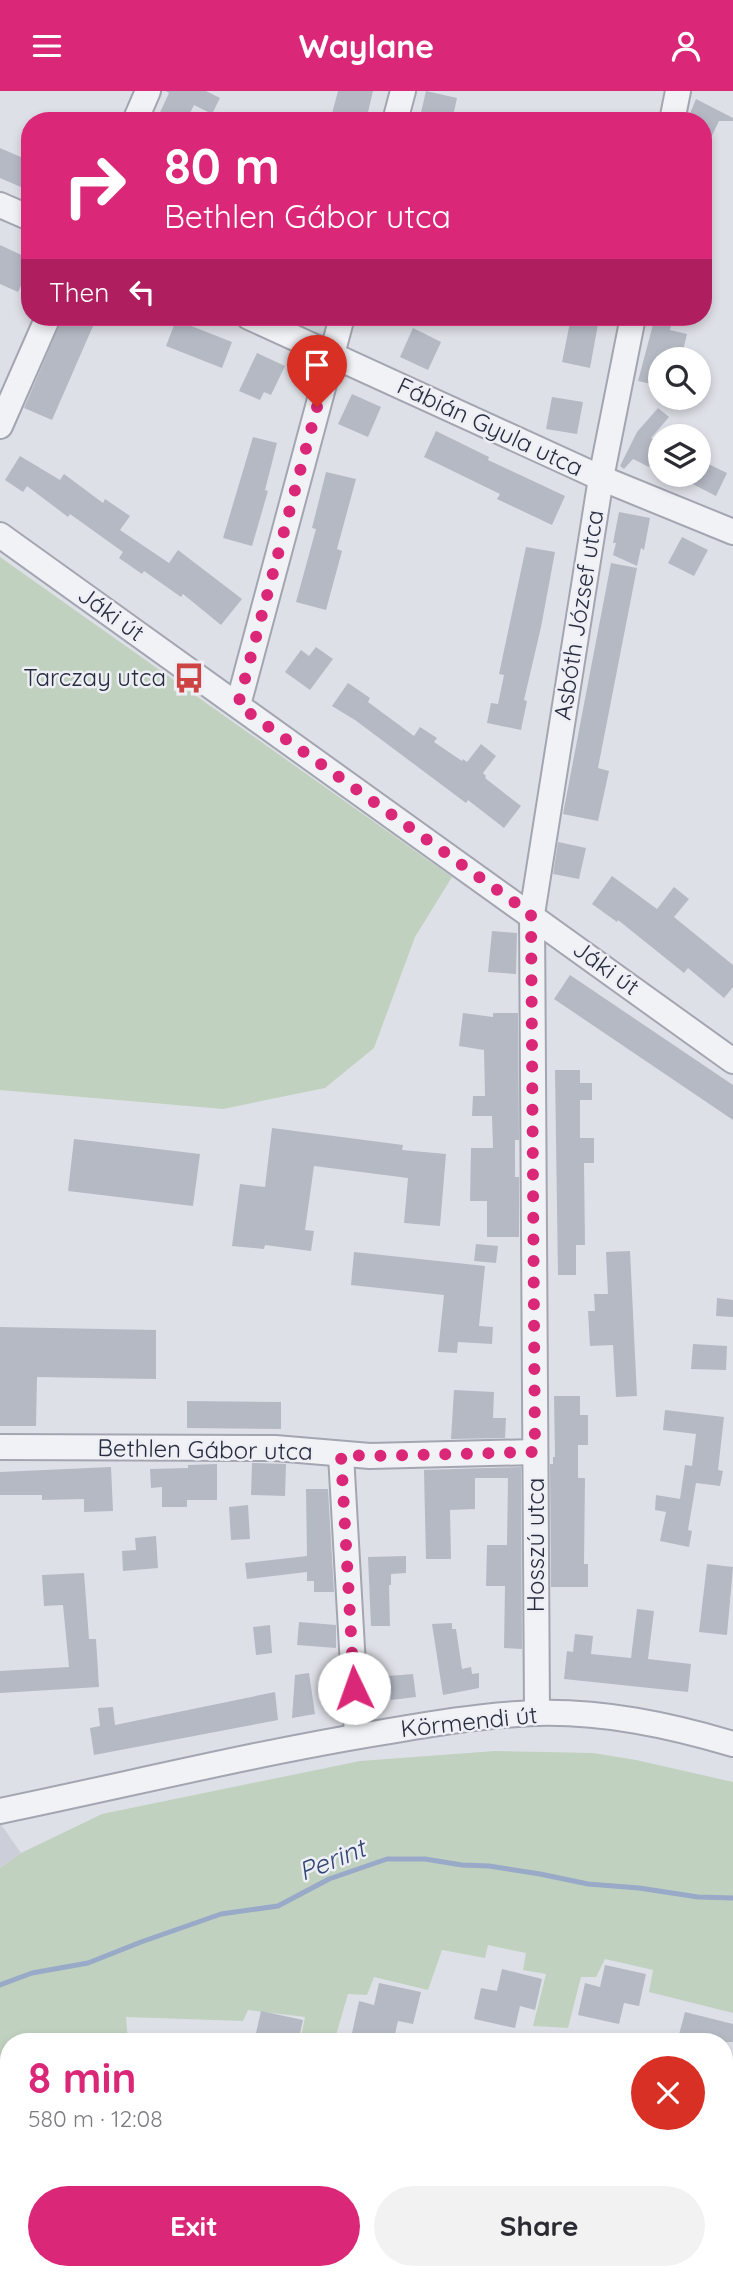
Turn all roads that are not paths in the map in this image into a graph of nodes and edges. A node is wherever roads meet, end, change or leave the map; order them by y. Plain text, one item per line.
1 (148, 91) edge
2 (403, 91) edge
3 (678, 91) edge
4 (139, 112) edge
5 (397, 112) edge
6 (674, 112) edge
7 (0, 205) edge
8 (21, 214) edge
9 (44, 326) edge
10 (269, 326) edge
11 (339, 326) edge
12 (631, 326) edge
13 (331, 354) junction
14 (0, 426) edge
15 (601, 478) junction
16 (733, 532) edge
17 (0, 535) edge
18 (238, 705) junction
19 (531, 914) junction
20 (733, 1061) edge
21 (0, 1447) edge
22 (535, 1452) junction
23 (341, 1455) junction
24 (537, 1713) junction
25 (357, 1736) junction
26 (733, 1744) edge
27 (0, 1811) edge

1 - 4 street
2 - 5 street
3 - 6 street
7 - 8 street
9 - 14 street
10 - 13 street, Fábián Gyula utca
11 - 13 street
12 - 15 street, Asbóth József utca
13 - 15 street, Fábián Gyula utca
13 - 18 street
15 - 16 street, Fábián Gyula utca
15 - 19 street, Asbóth József utca
17 - 18 street, Jáki út
18 - 19 street, Jáki út
19 - 20 street, Jáki út
19 - 22 street, Hosszú utca
21 - 23 street, Bethlen Gábor utca
22 - 23 street, Bethlen Gábor utca
22 - 24 street, Hosszú utca
23 - 25 street
24 - 25 street, Körmendi út
24 - 26 street, Körmendi út
25 - 27 street, Körmendi út

